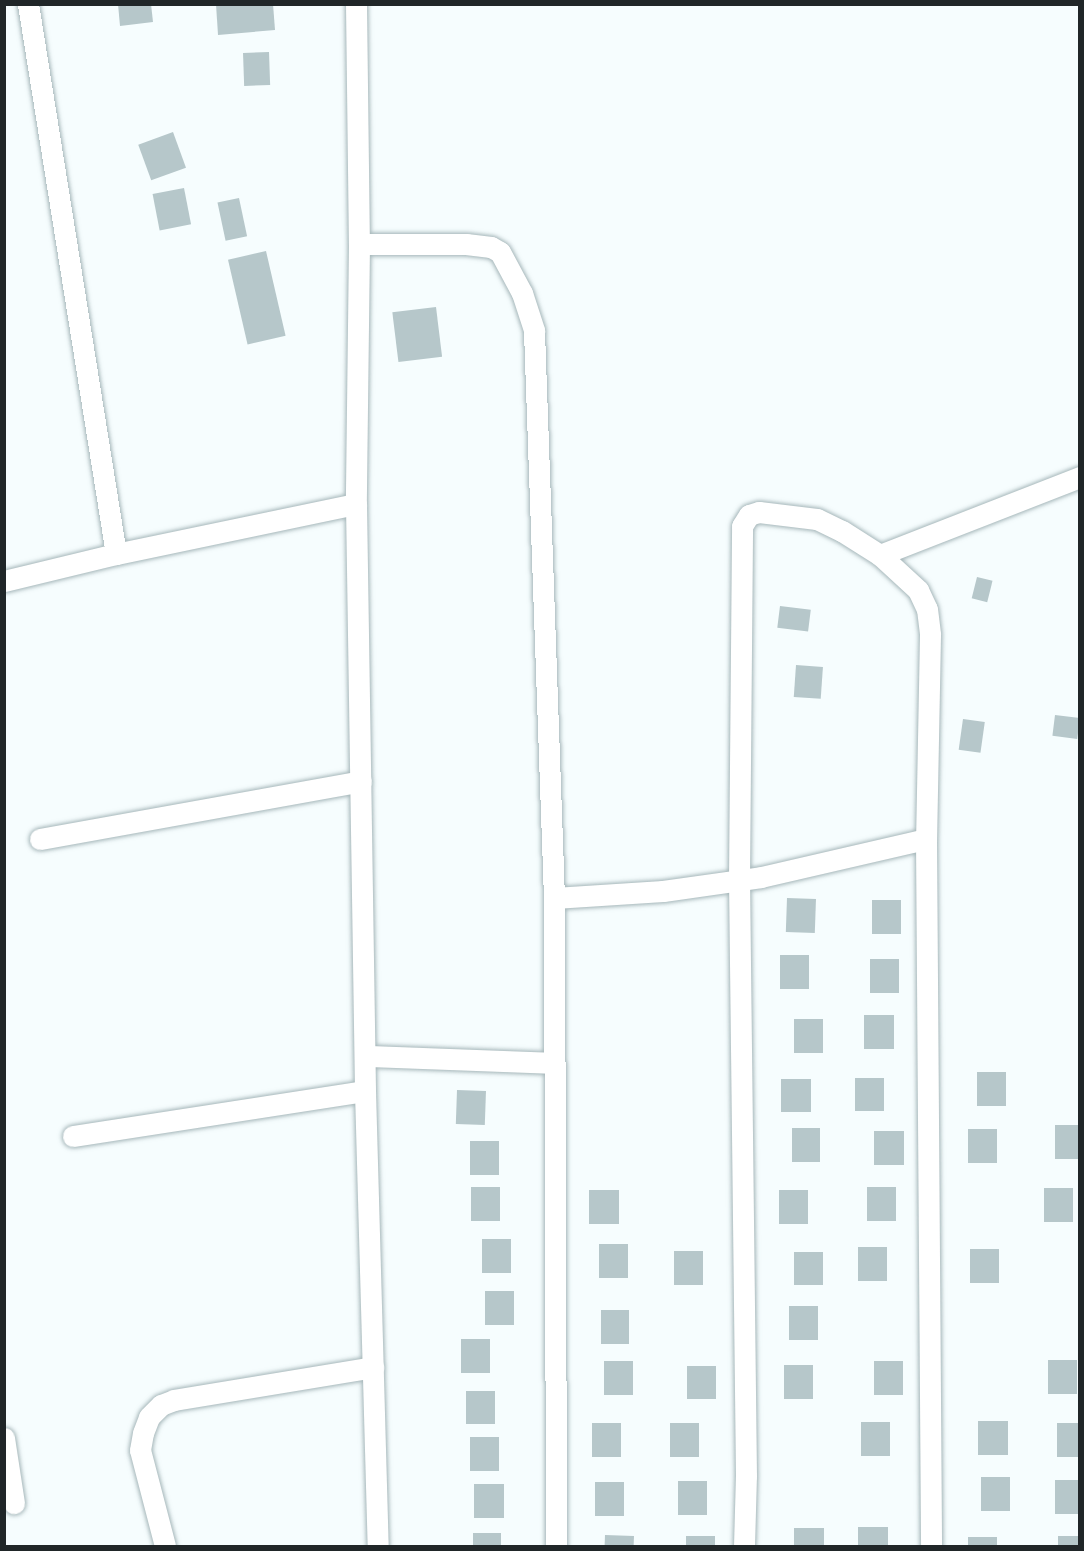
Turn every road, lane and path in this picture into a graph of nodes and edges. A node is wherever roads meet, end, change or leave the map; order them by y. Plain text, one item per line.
1 (28, 4) edge
2 (356, 4) edge
3 (359, 244) junction
4 (1080, 477) edge
5 (356, 504) junction
6 (116, 554) junction
7 (880, 555) junction
8 (4, 581) edge
9 (361, 781) junction
10 (40, 839) dead end
11 (926, 839) junction
12 (739, 879) junction
13 (554, 898) junction
14 (366, 1056) junction
15 (553, 1063) junction
16 (365, 1091) junction
17 (73, 1136) dead end
18 (373, 1367) junction
19 (4, 1438) edge
20 (14, 1503) dead end
21 (165, 1546) edge
22 (378, 1546) edge
23 (556, 1546) edge
24 (744, 1546) edge
25 (931, 1546) edge

1 - 6 street
2 - 3 street
3 - 5 street
3 - 13 street
4 - 7 street
5 - 6 street
5 - 9 street
6 - 8 street
7 - 11 street
7 - 12 street
9 - 10 street
9 - 14 street
11 - 12 street
11 - 25 street
12 - 13 street
12 - 24 street
13 - 15 street
14 - 15 street
14 - 16 street
15 - 23 street
16 - 17 street
16 - 18 street
18 - 21 street
18 - 22 street
19 - 20 street

